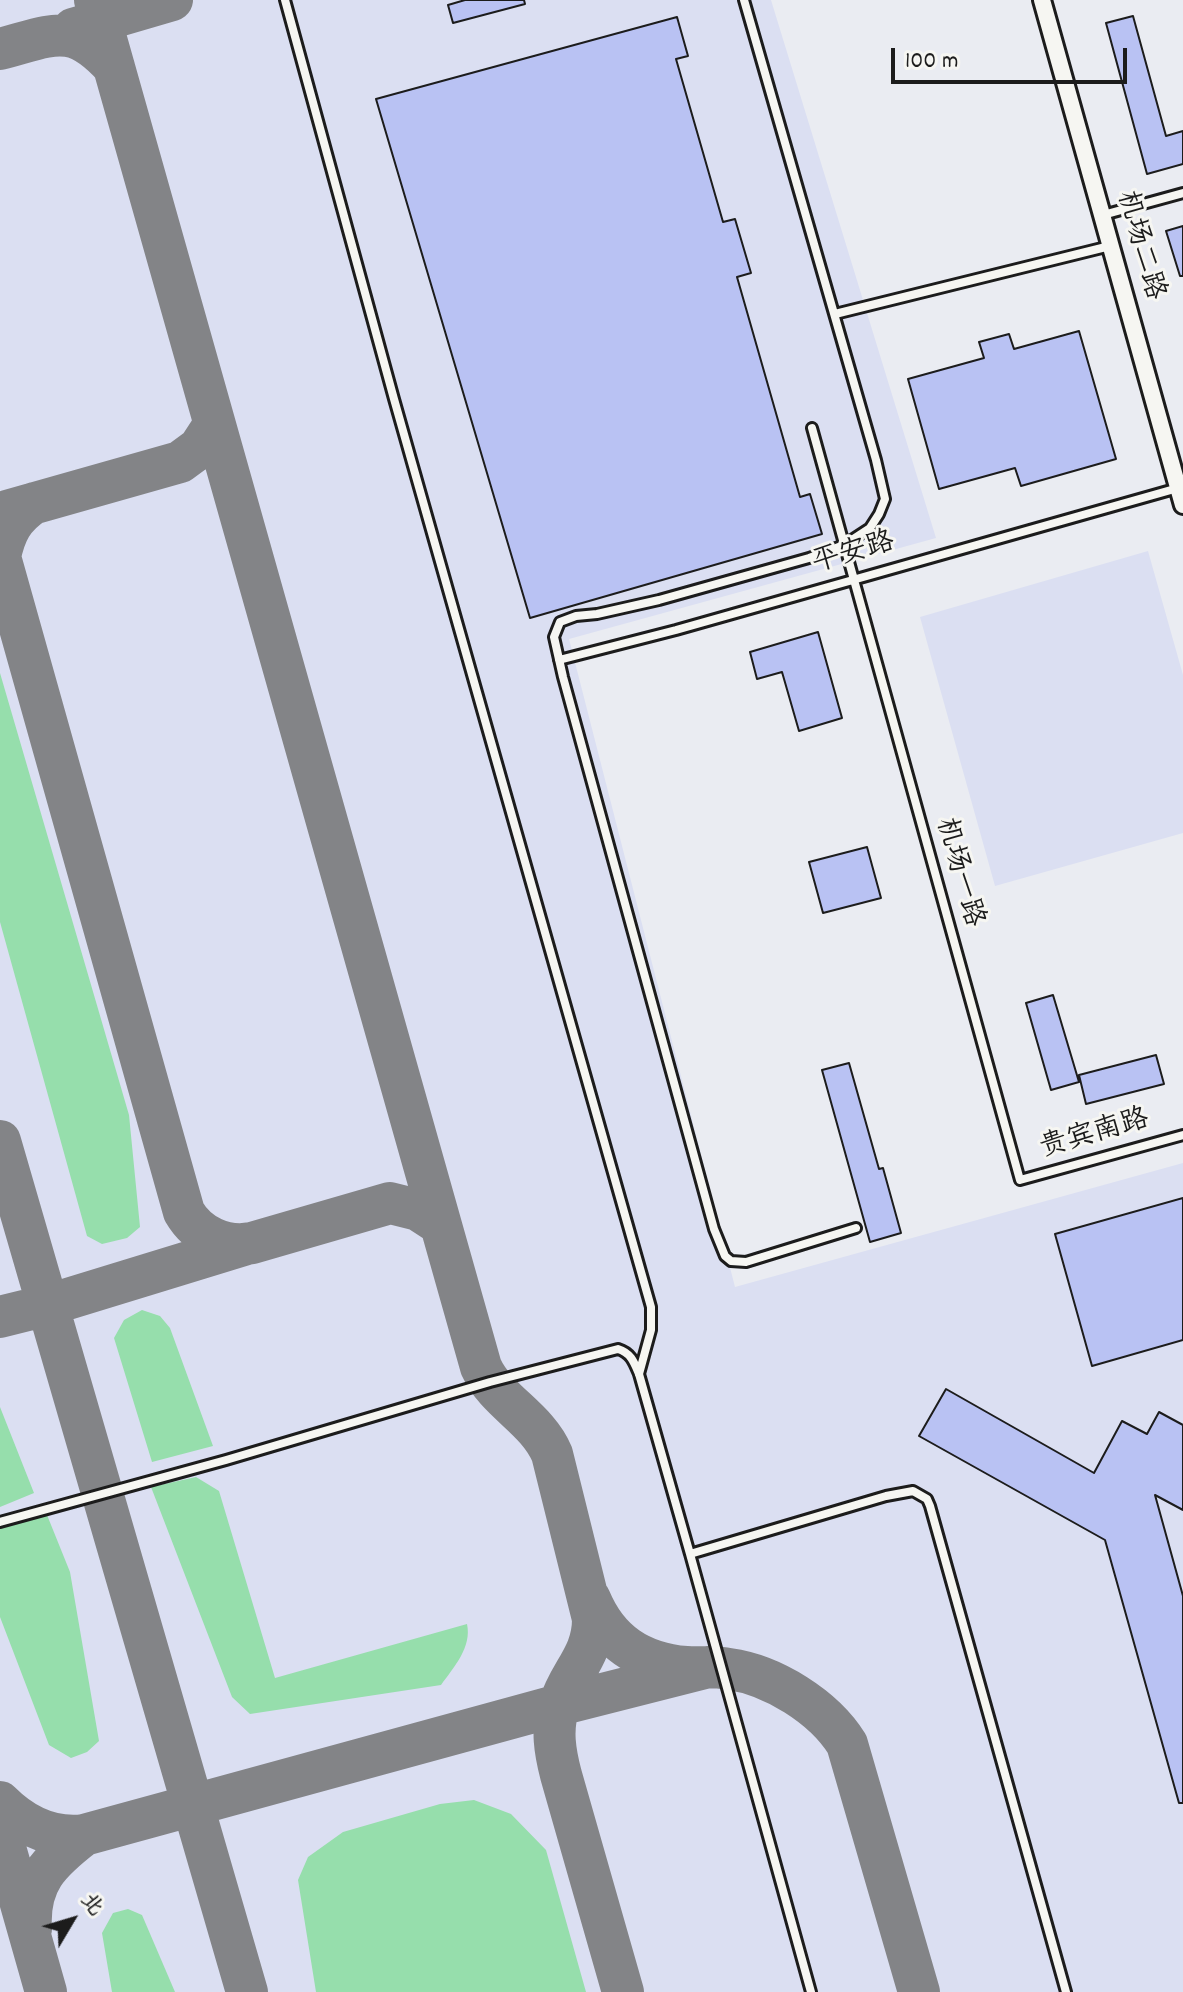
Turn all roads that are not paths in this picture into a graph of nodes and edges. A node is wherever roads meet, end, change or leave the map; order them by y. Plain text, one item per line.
1 (285, 0) edge
2 (744, 0) edge
3 (1042, 0) edge
4 (1183, 193) edge
5 (1102, 215) junction
6 (1111, 246) junction
7 (835, 314) junction
8 (812, 428) dead end
9 (1178, 488) junction
10 (1183, 505) edge
11 (844, 545) junction
12 (852, 579) junction
13 (559, 660) junction
14 (1183, 1135) edge
15 (1020, 1180) joint
16 (856, 1228) dead end
17 (639, 1374) junction
18 (0, 1522) edge
19 (690, 1554) junction
20 (811, 1992) edge
21 (1066, 1992) edge

1 - 17 lane
2 - 7 lane
3 - 5 street, 机场二路
4 - 5 lane
5 - 6 street, 机场二路
6 - 7 lane
6 - 9 street, 机场二路
7 - 11 lane
8 - 11 lane, 机场一路
9 - 10 street, 机场二路
9 - 12 lane, 平安路
11 - 12 lane, 机场一路
11 - 13 lane
12 - 13 lane, 平安路
12 - 15 lane, 机场一路
13 - 16 lane
14 - 15 lane, 贵宾南路
17 - 18 lane
17 - 19 lane
19 - 20 lane
19 - 21 lane

